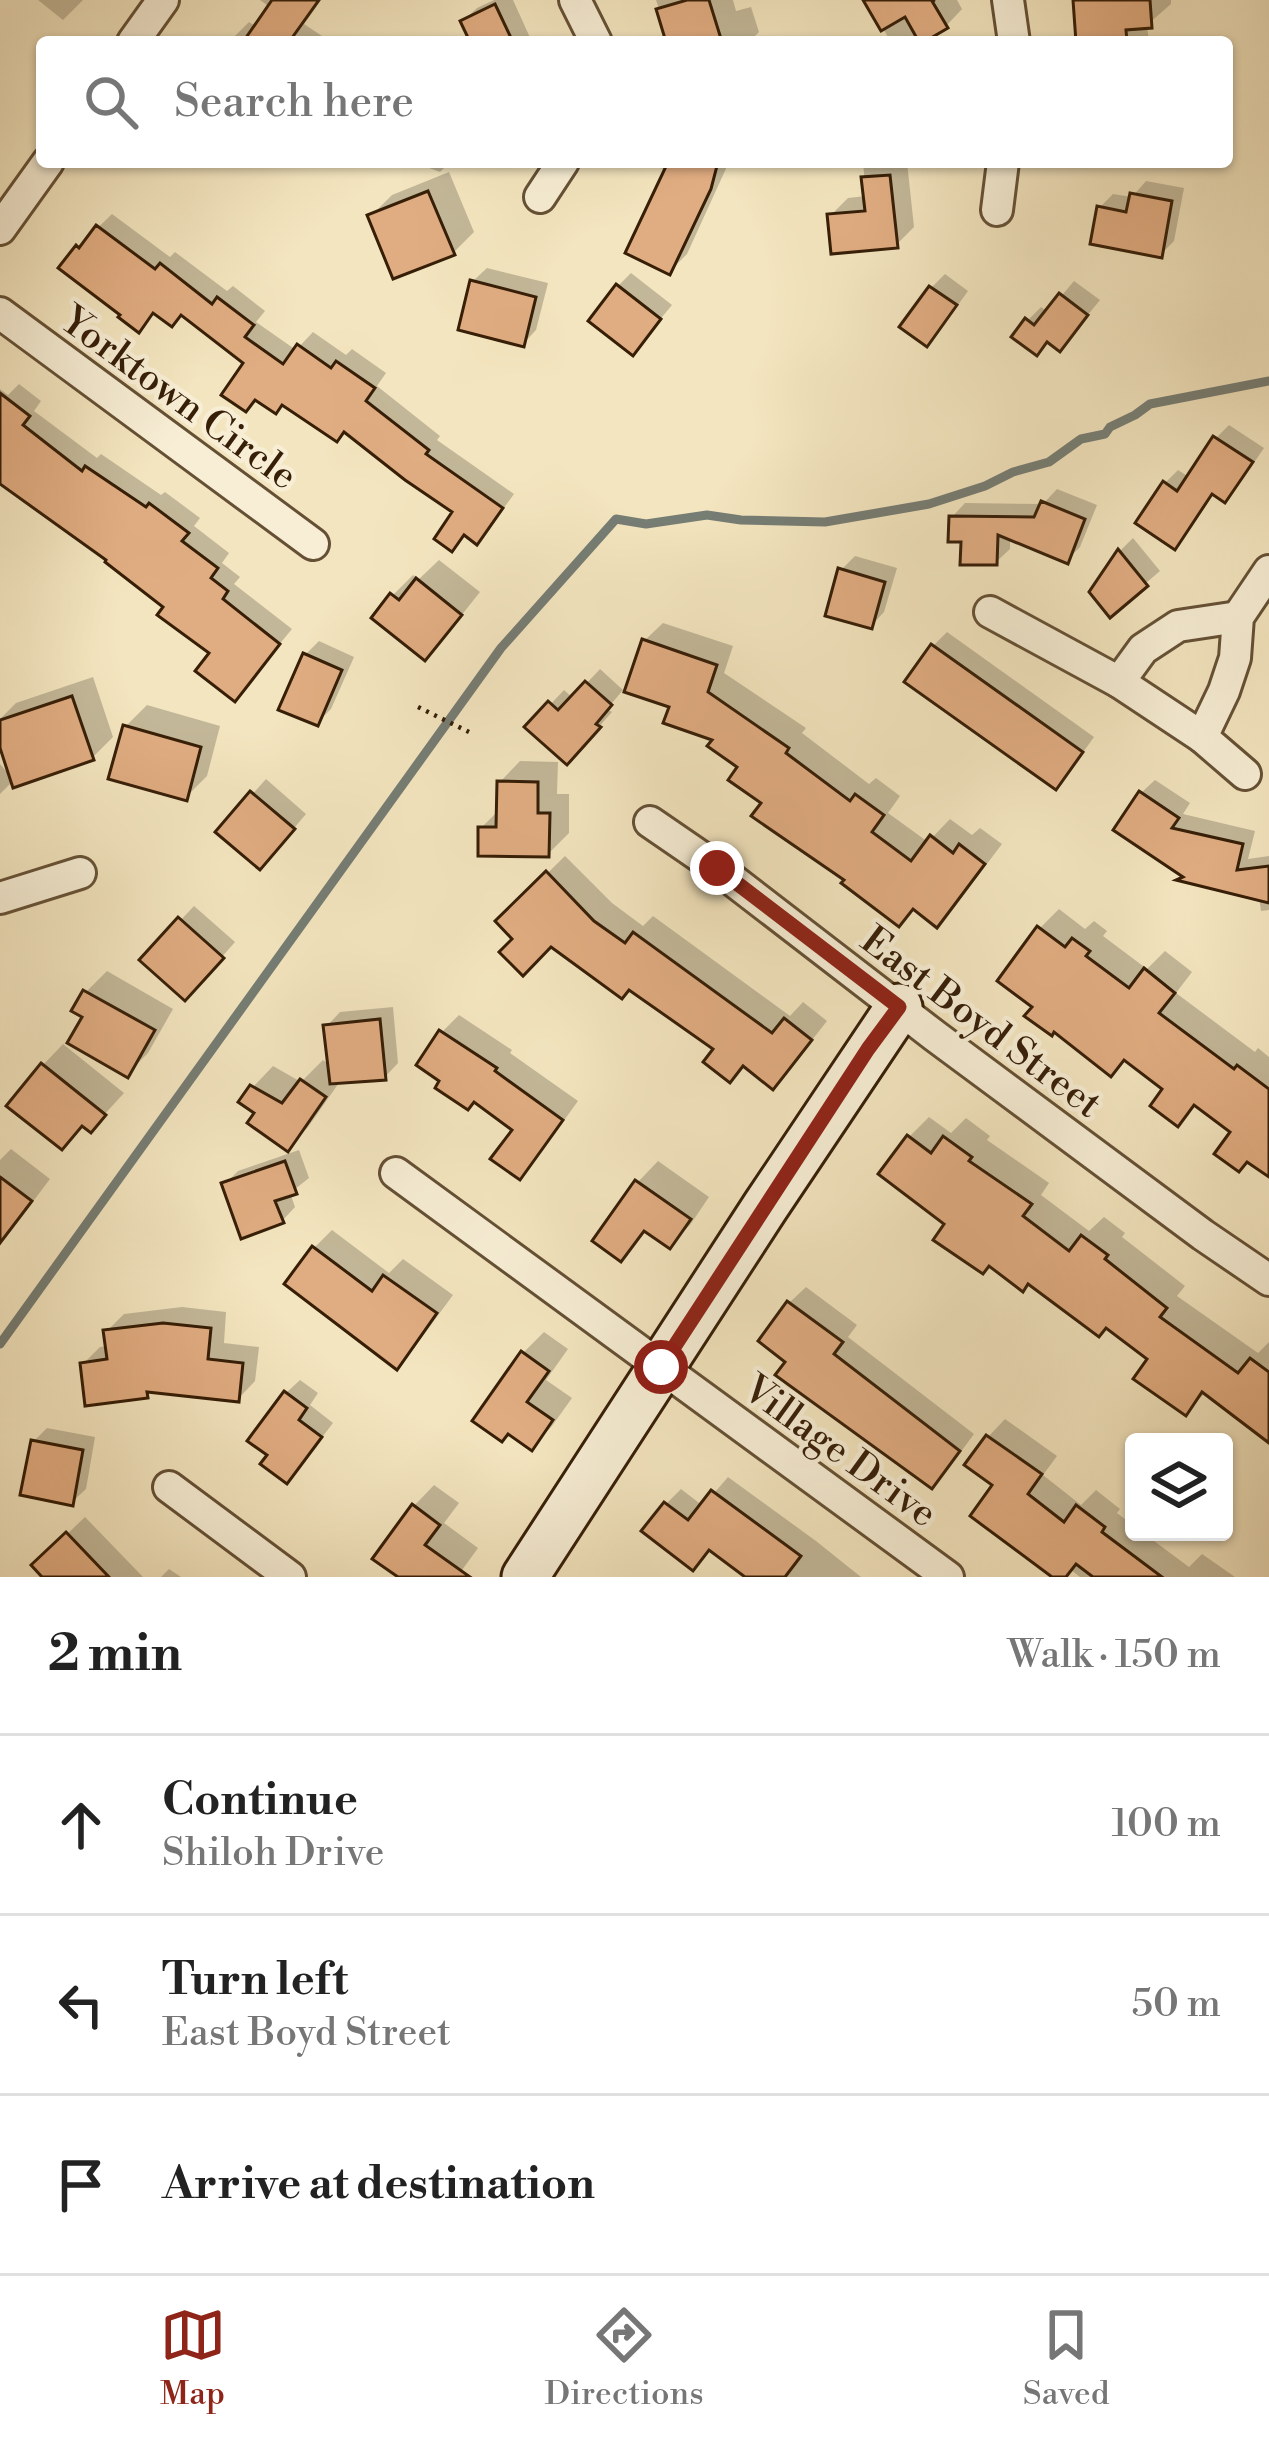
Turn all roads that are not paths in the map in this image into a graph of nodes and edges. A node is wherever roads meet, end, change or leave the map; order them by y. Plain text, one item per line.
1 (163, 0) edge
2 (575, 0) edge
3 (1008, 0) edge
4 (137, 36) edge
5 (593, 36) edge
6 (1013, 36) edge
7 (43, 168) edge
8 (559, 168) edge
9 (1002, 168) edge
10 (540, 197) dead end
11 (997, 210) dead end
12 (0, 229) edge
13 (0, 313) edge
14 (314, 544) dead end
15 (1269, 571) edge
16 (990, 612) dead end
17 (1238, 617) junction
18 (1119, 682) junction
19 (1202, 737) junction
20 (1245, 774) dead end
21 (650, 821) dead end
22 (80, 874) dead end
23 (0, 898) edge
24 (899, 1007) junction
25 (396, 1173) dead end
26 (1269, 1280) edge
27 (661, 1367) junction
28 (169, 1487) dead end
29 (290, 1577) edge
30 (525, 1577) edge
31 (948, 1577) edge

1 - 4 street
2 - 5 street
3 - 6 street
7 - 12 street
8 - 10 street
9 - 11 street
13 - 14 street, Yorktown Circle
15 - 17 street
16 - 18 street
17 - 18 street
17 - 19 street
18 - 19 street
19 - 20 street
21 - 24 street, East Boyd Street
22 - 23 street
24 - 26 street, East Boyd Street
24 - 27 street
25 - 27 street, Village Drive
27 - 30 street
27 - 31 street, Village Drive
28 - 29 street

